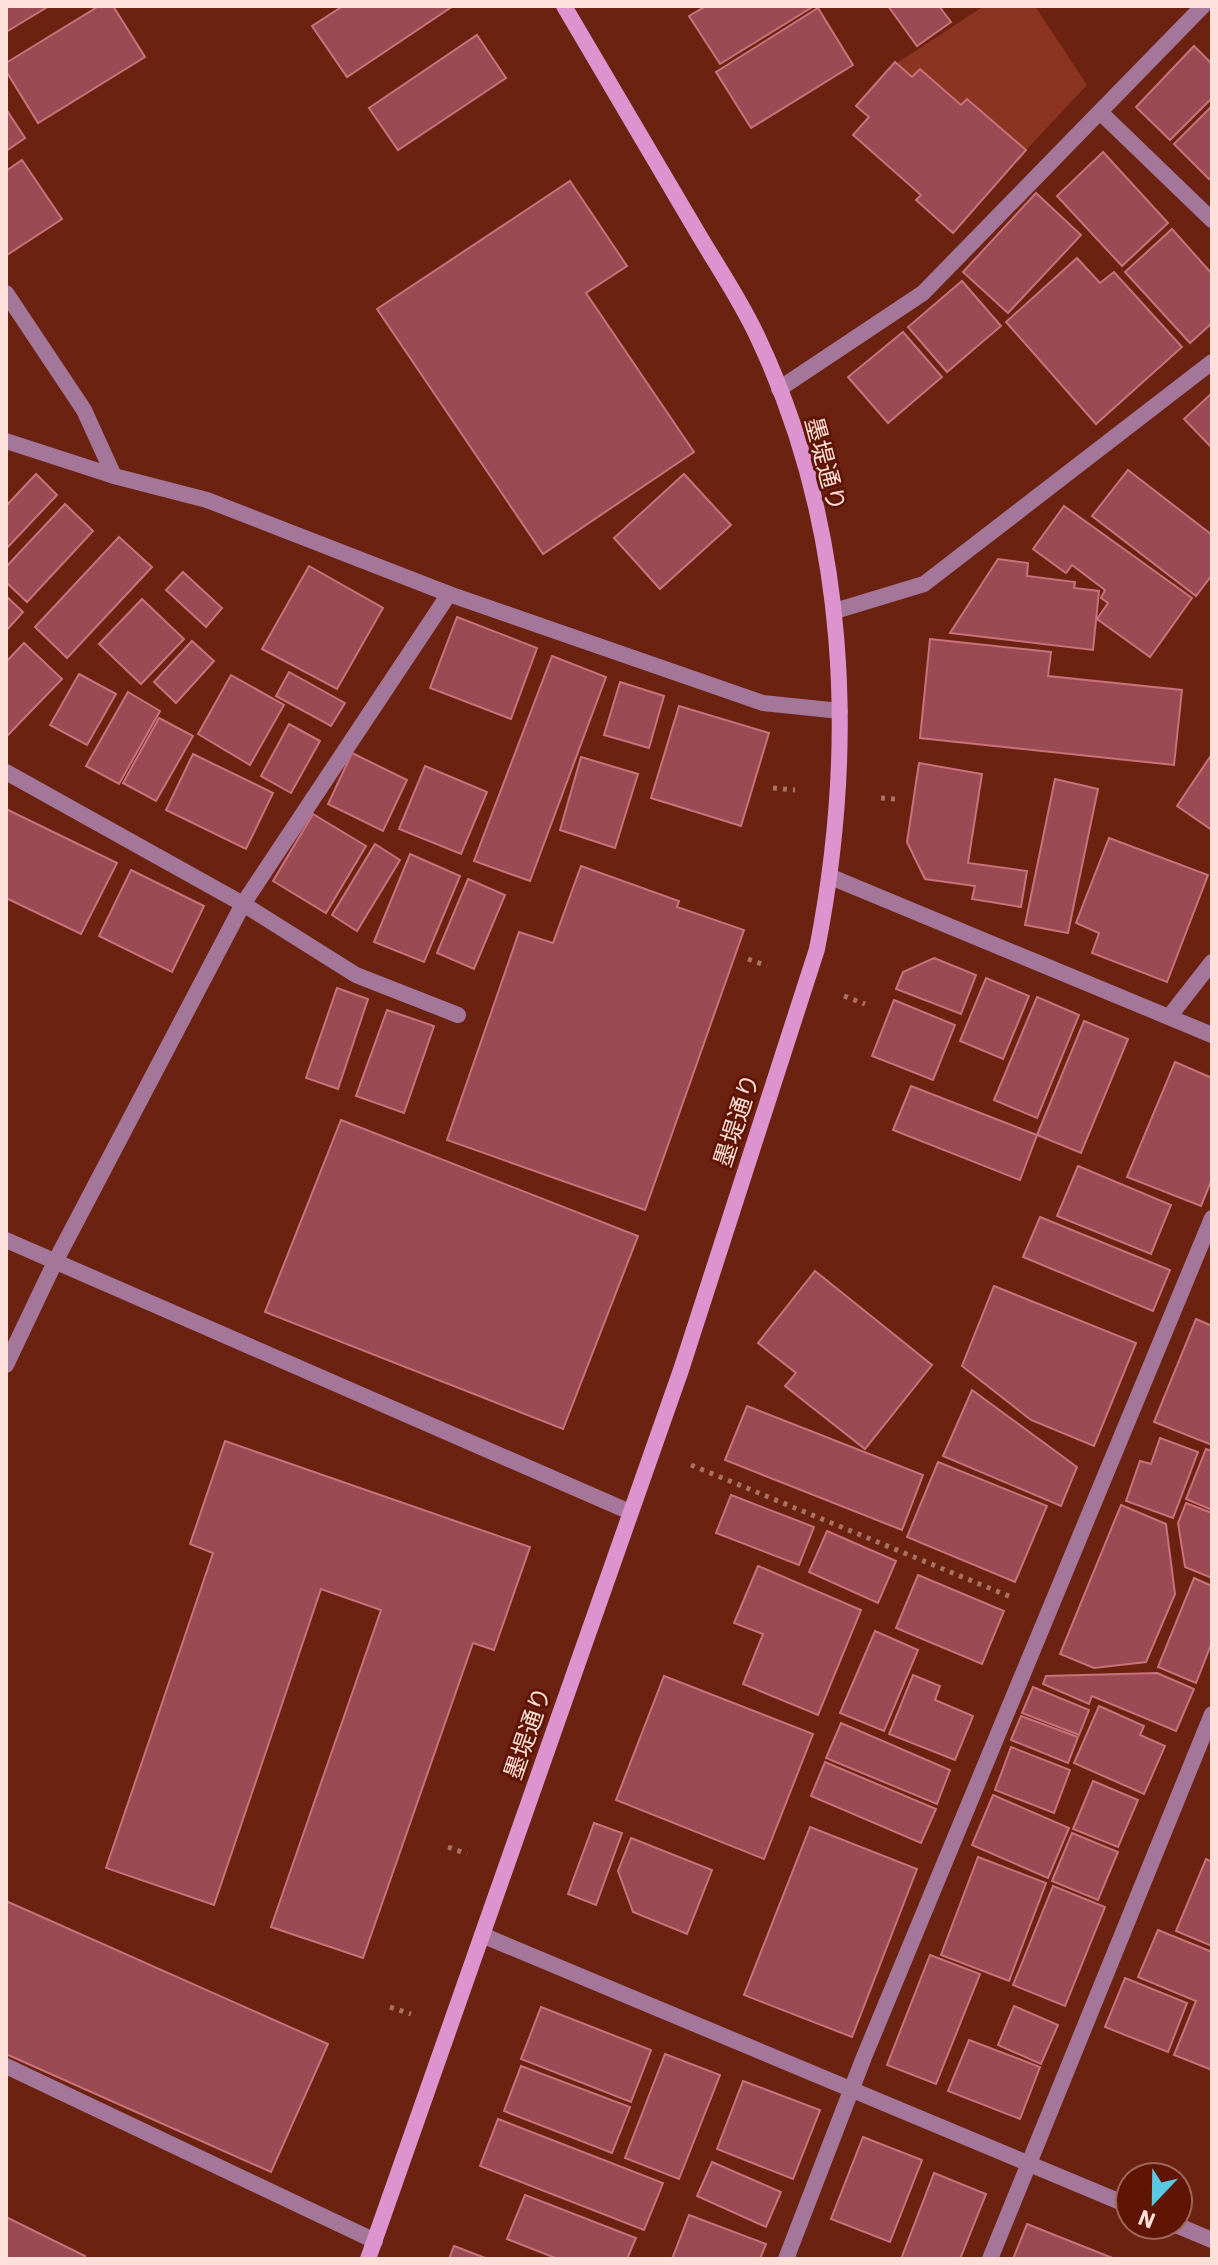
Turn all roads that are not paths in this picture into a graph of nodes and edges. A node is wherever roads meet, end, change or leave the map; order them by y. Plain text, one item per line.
1 (564, 6) edge
2 (1203, 6) edge
3 (1100, 112) junction
4 (1212, 220) edge
5 (6, 293) edge
6 (1212, 362) edge
7 (779, 389) junction
8 (6, 441) edge
9 (114, 476) junction
10 (449, 594) junction
11 (835, 611) junction
12 (840, 711) junction
13 (6, 772) edge
14 (831, 877) junction
15 (243, 904) junction
16 (1212, 962) edge
17 (458, 1015) dead end
18 (1169, 1017) junction
19 (1212, 1035) edge
20 (1212, 1218) edge
21 (6, 1240) edge
22 (55, 1262) junction
23 (6, 1365) edge
24 (630, 1512) junction
25 (1212, 1714) edge
26 (482, 1935) junction
27 (6, 2066) edge
28 (851, 2090) junction
29 (1028, 2163) junction
30 (1114, 2199) edge
31 (375, 2241) junction
32 (368, 2259) edge
33 (786, 2259) edge
34 (990, 2259) edge

1 - 7 main road, 墨堤通り
2 - 3 street
3 - 4 street
3 - 7 street
5 - 9 street
6 - 11 street
7 - 11 main road, 墨堤通り
8 - 9 street
9 - 10 street
10 - 12 street
10 - 15 street
11 - 12 main road, 墨堤通り
12 - 14 main road, 墨堤通り
13 - 15 street
14 - 18 street
14 - 24 main road, 墨堤通り
15 - 17 street
15 - 22 street
16 - 18 street
18 - 19 street
20 - 28 street
21 - 22 street
22 - 23 street
22 - 24 street
24 - 26 main road, 墨堤通り
25 - 29 street
26 - 28 street
26 - 31 main road, 墨堤通り
27 - 31 street
28 - 29 street
28 - 33 street
29 - 30 street
29 - 34 street
31 - 32 main road, 墨堤通り

